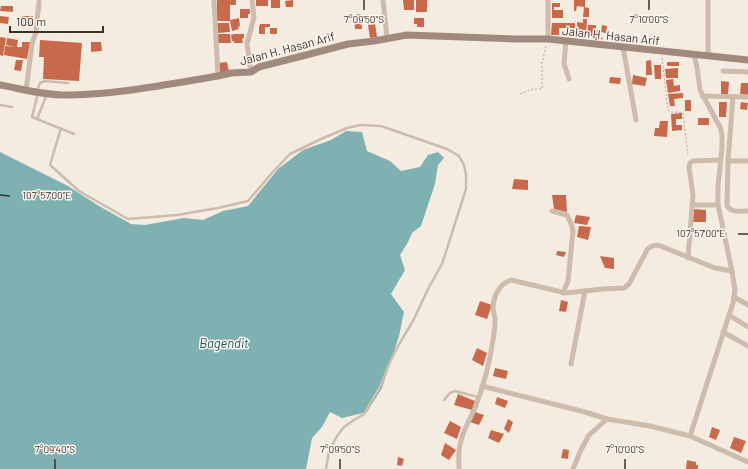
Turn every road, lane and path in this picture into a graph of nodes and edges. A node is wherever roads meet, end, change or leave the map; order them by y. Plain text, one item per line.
1 (214, 0) edge
2 (252, 0) edge
3 (383, 0) edge
4 (548, 0) edge
5 (708, 0) edge
6 (39, 2) dead end
7 (387, 38) junction
8 (548, 39) junction
9 (566, 41) junction
10 (623, 47) junction
11 (661, 51) junction
12 (694, 54) junction
13 (708, 56) junction
14 (748, 60) edge
15 (723, 71) dead end
16 (251, 72) junction
17 (748, 72) edge
18 (218, 76) junction
19 (569, 79) dead end
20 (68, 82) dead end
21 (0, 85) edge
22 (26, 90) junction
23 (37, 92) junction
24 (47, 93) junction
25 (520, 94) dead end
26 (702, 96) junction
27 (733, 97) junction
28 (748, 97) edge
29 (0, 105) edge
30 (12, 107) dead end
31 (37, 119) junction
32 (636, 120) dead end
33 (61, 128) junction
34 (74, 134) dead end
35 (720, 160) junction
36 (728, 161) junction
37 (748, 162) edge
38 (689, 165) junction
39 (718, 204) junction
40 (692, 205) junction
41 (552, 211) dead end
42 (748, 211) edge
43 (688, 258) junction
44 (732, 271) junction
45 (585, 291) junction
46 (563, 292) junction
47 (734, 297) junction
48 (748, 305) edge
49 (729, 315) junction
50 (748, 327) edge
51 (723, 332) junction
52 (748, 346) edge
53 (571, 364) dead end
54 (482, 386) junction
55 (478, 397) junction
56 (444, 400) dead end
57 (607, 419) junction
58 (690, 436) junction
59 (748, 462) edge
60 (326, 469) edge
61 (459, 469) edge
62 (574, 469) edge

1 - 18 street
2 - 16 street
3 - 7 street
4 - 8 street
5 - 13 street
6 - 22 street
7 - 8 main road, Jalan H. Hasan Arif
7 - 16 main road, Jalan H. Hasan Arif
8 - 9 main road, Jalan H. Hasan Arif
8 - 25 path
9 - 10 main road, Jalan H. Hasan Arif
9 - 19 street
10 - 11 main road, Jalan H. Hasan Arif
10 - 32 street
11 - 12 main road, Jalan H. Hasan Arif
11 - 38 path
12 - 13 main road, Jalan H. Hasan Arif
12 - 26 street
13 - 14 main road, Jalan H. Hasan Arif
15 - 17 street
16 - 18 main road, Jalan H. Hasan Arif
18 - 24 main road, Jalan H. Hasan Arif
20 - 23 lane
21 - 22 main road, Jalan H. Hasan Arif
22 - 23 main road, Jalan H. Hasan Arif
23 - 24 main road, Jalan H. Hasan Arif
23 - 31 lane
24 - 31 lane
26 - 27 street
26 - 35 street
27 - 28 street
27 - 36 street
29 - 30 lane
31 - 33 lane
33 - 34 lane
33 - 60 lane
35 - 38 street
35 - 39 street
36 - 37 street
36 - 42 street
38 - 40 street
39 - 40 street
39 - 44 street
40 - 43 street
41 - 46 street
43 - 44 street
43 - 45 street
44 - 47 street
45 - 46 street
45 - 53 street
46 - 54 street
47 - 48 street
47 - 49 street
49 - 50 street
49 - 51 street
51 - 52 street
51 - 58 street
54 - 55 street
54 - 57 street
55 - 56 lane
55 - 61 street
57 - 58 street
57 - 62 street
58 - 59 street

